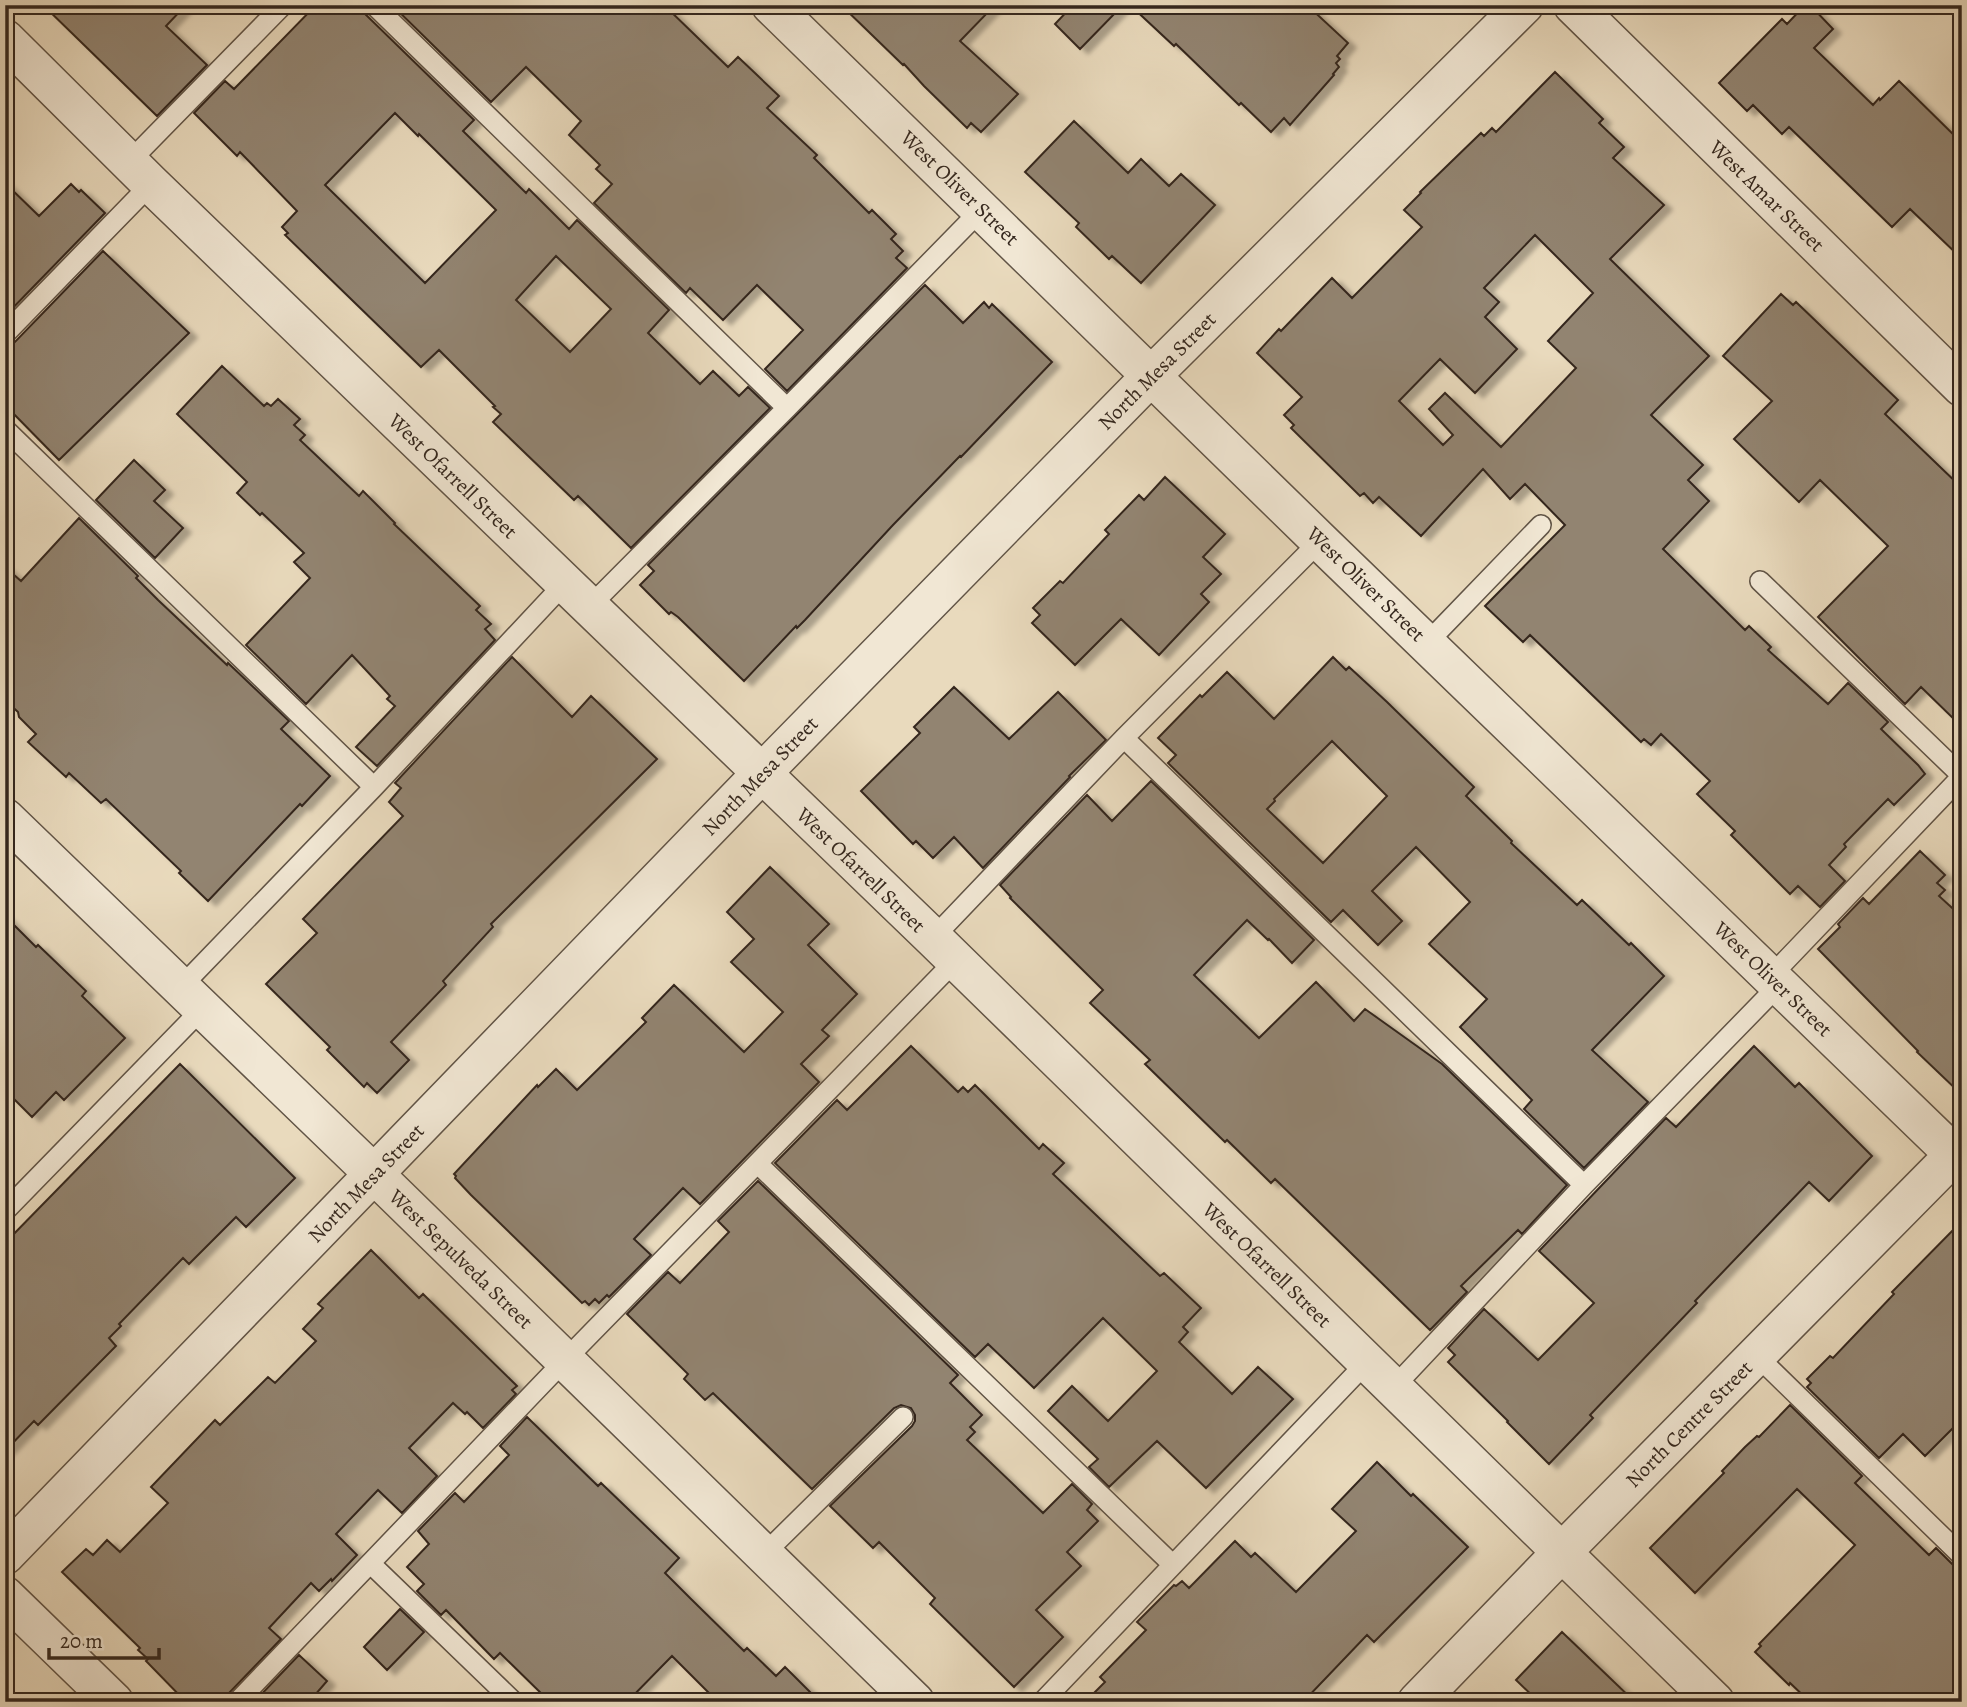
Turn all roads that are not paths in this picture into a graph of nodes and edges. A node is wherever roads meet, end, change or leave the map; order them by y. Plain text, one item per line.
1 (283, 5) edge
2 (374, 5) edge
3 (771, 5) edge
4 (1524, 5) edge
5 (1573, 5) edge
6 (5, 39) edge
7 (140, 173) junction
8 (982, 209) junction
9 (5, 334) edge
10 (1151, 376) junction
11 (1962, 387) edge
12 (787, 408) junction
13 (5, 429) edge
14 (1541, 525) dead end
15 (1320, 541) junction
16 (1760, 581) dead end
17 (576, 596) junction
18 (1427, 643) junction
19 (1124, 738) junction
20 (761, 774) junction
21 (1962, 776) edge
22 (374, 787) junction
23 (5, 818) edge
24 (944, 950) junction
25 (1774, 981) junction
26 (191, 998) junction
27 (1959, 1154) edge
28 (758, 1164) junction
29 (375, 1175) junction
30 (1584, 1185) junction
31 (5, 1210) edge
32 (1756, 1355) junction
33 (565, 1360) junction
34 (1380, 1375) junction
35 (903, 1418) dead end
36 (1562, 1552) junction
37 (5, 1555) edge
38 (764, 1555) junction
39 (1962, 1556) edge
40 (371, 1564) junction
41 (1173, 1564) junction
42 (5, 1596) edge
43 (114, 1702) edge
44 (237, 1702) edge
45 (514, 1702) edge
46 (915, 1702) edge
47 (1042, 1702) edge
48 (1418, 1702) edge
49 (1715, 1702) edge

1 - 7 lane
2 - 12 lane
3 - 8 street, West Oliver Street
4 - 10 street, North Mesa Street
5 - 11 street, West Amar Street
6 - 7 street, West Ofarrell Street
7 - 9 lane
7 - 17 street, West Ofarrell Street
8 - 10 street, West Oliver Street
8 - 12 lane
10 - 15 street, West Oliver Street
10 - 20 street, North Mesa Street
12 - 17 lane
13 - 22 lane
14 - 18 lane
15 - 18 street, West Oliver Street
15 - 19 lane
16 - 21 lane
17 - 20 street, West Ofarrell Street
17 - 22 lane
18 - 25 street, West Oliver Street
19 - 24 lane
19 - 30 lane
20 - 24 street, West Ofarrell Street
20 - 29 street, North Mesa Street
21 - 25 lane
22 - 26 lane
23 - 26 street, West Sepulveda Street
24 - 28 lane
24 - 34 street, West Ofarrell Street
25 - 27 street, West Oliver Street
25 - 30 lane
26 - 29 street, West Sepulveda Street
26 - 31 lane
27 - 32 street, North Centre Street
28 - 33 lane
28 - 41 lane
29 - 33 street, West Sepulveda Street
29 - 37 street, North Mesa Street
30 - 34 lane
32 - 36 street, North Centre Street
32 - 39 lane
33 - 38 street, West Sepulveda Street
33 - 40 lane
34 - 36 street, West Ofarrell Street
34 - 41 lane
35 - 38 lane
36 - 48 street, North Centre Street
36 - 49 street, West Ofarrell Street
38 - 46 street, West Sepulveda Street
40 - 44 lane
40 - 45 lane
41 - 47 lane
42 - 43 street

